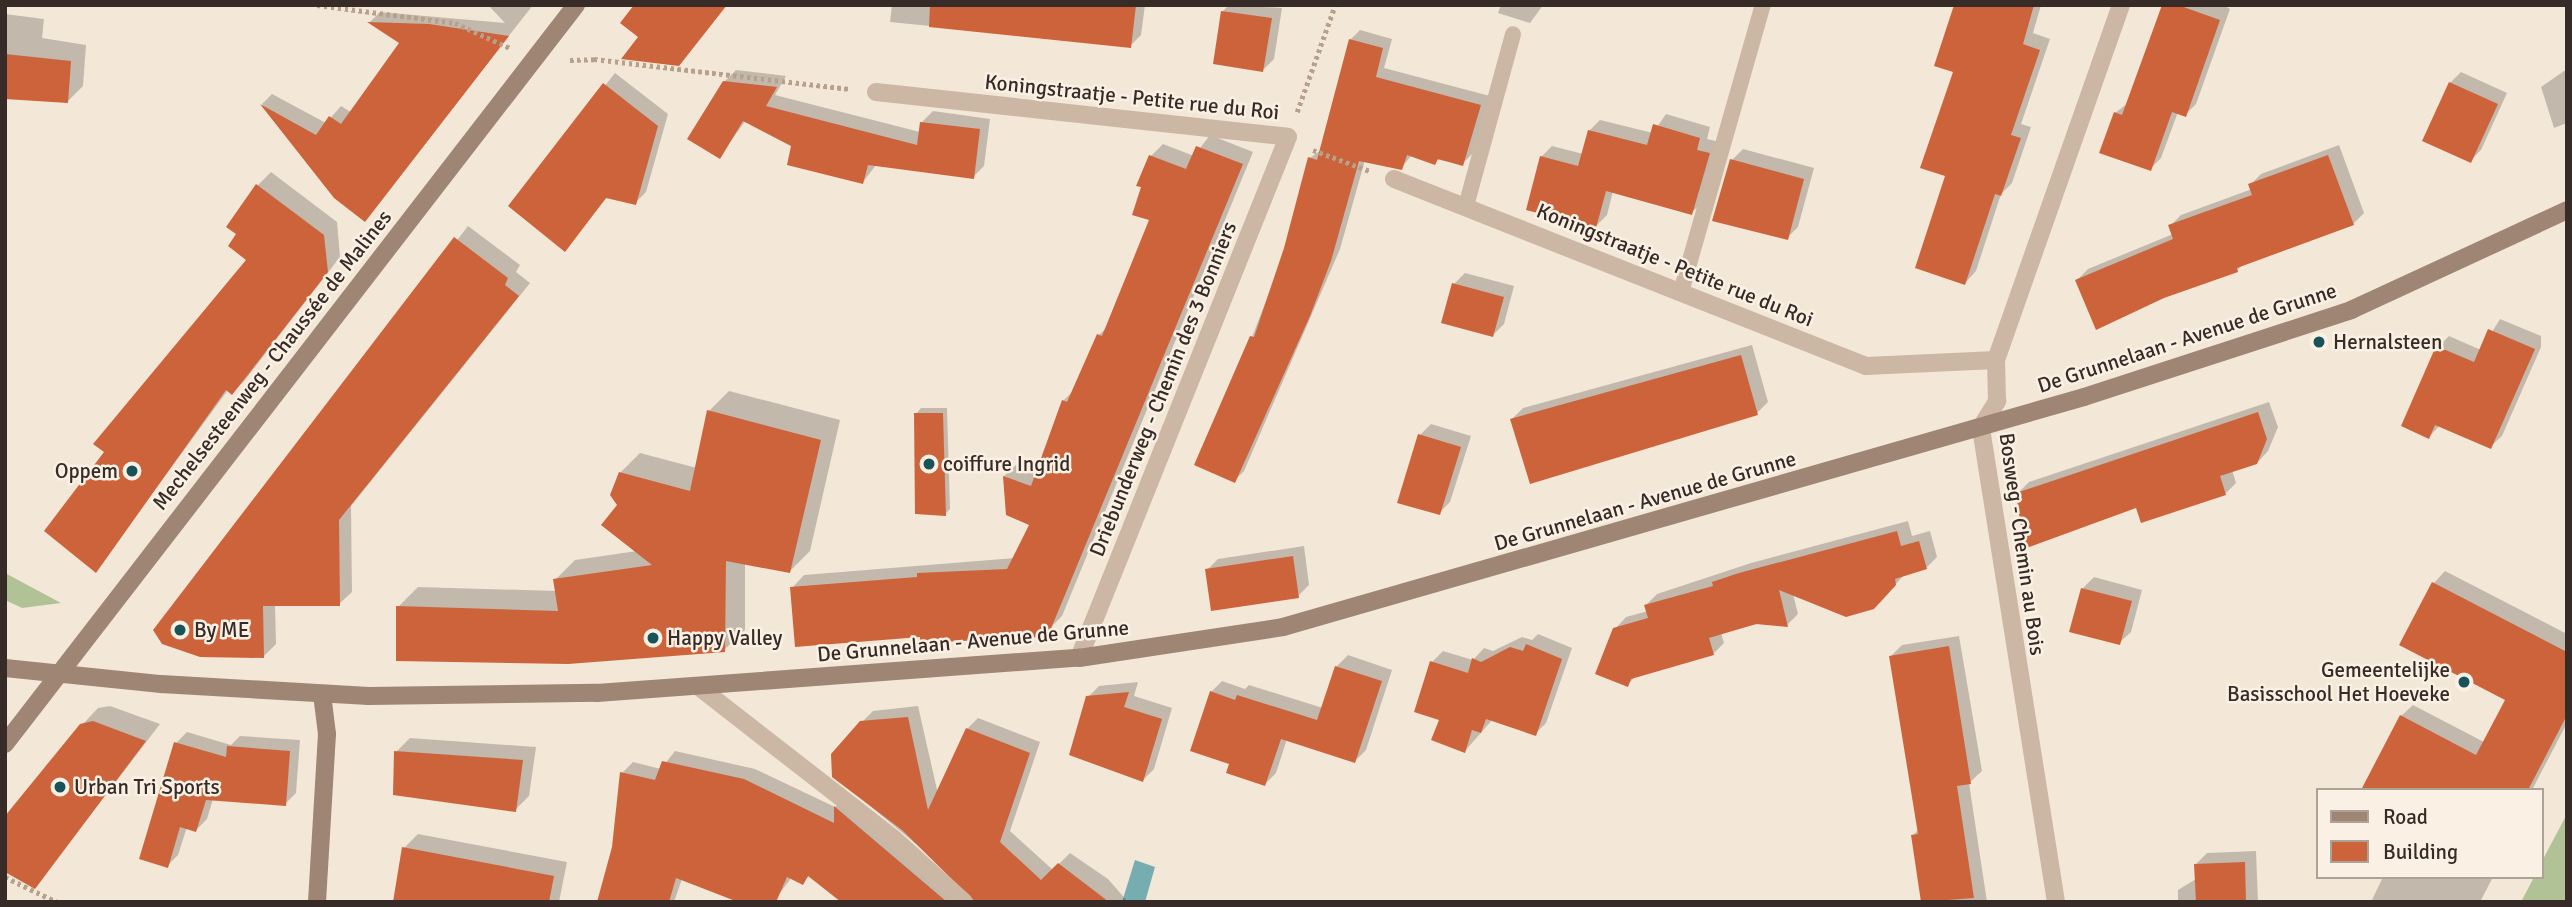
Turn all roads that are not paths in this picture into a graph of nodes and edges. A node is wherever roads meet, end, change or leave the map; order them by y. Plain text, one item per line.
1 (576, 5) edge
2 (1763, 5) edge
3 (2120, 5) edge
4 (1513, 34) dead end
5 (876, 92) road end
6 (1289, 137) joint
7 (1394, 179) road end
8 (1466, 206) junction
9 (2567, 210) edge
10 (1681, 292) junction
11 (1996, 360) junction
12 (1981, 427) junction
13 (1079, 658) junction
14 (5, 668) edge
15 (59, 674) junction
16 (699, 688) junction
17 (322, 694) junction
18 (5, 744) edge
19 (317, 902) edge
20 (964, 902) edge
21 (2056, 902) edge

1 - 15 street, Mechelsesteenweg - Chaussée de Malines
2 - 10 lane
3 - 11 street, Bosweg - Chemin au Bois
4 - 8 lane
5 - 6 street, Koningstraatje - Petite rue du Roi
6 - 13 street, Driebunderweg - Chemin des 3 Bonniers
7 - 8 street, Koningstraatje - Petite rue du Roi
8 - 10 street, Koningstraatje - Petite rue du Roi
9 - 12 street, De Grunnelaan - Avenue de Grunne
10 - 11 street, Koningstraatje - Petite rue du Roi
11 - 12 street, Bosweg - Chemin au Bois
12 - 13 street, De Grunnelaan - Avenue de Grunne
12 - 21 street, Bosweg - Chemin au Bois
13 - 16 street, De Grunnelaan - Avenue de Grunne
14 - 15 street, De Grunnelaan - Avenue de Grunne
15 - 17 street, De Grunnelaan - Avenue de Grunne
15 - 18 street, Mechelsesteenweg - Chaussée de Malines
16 - 17 street, De Grunnelaan - Avenue de Grunne
16 - 20 street
17 - 19 street

